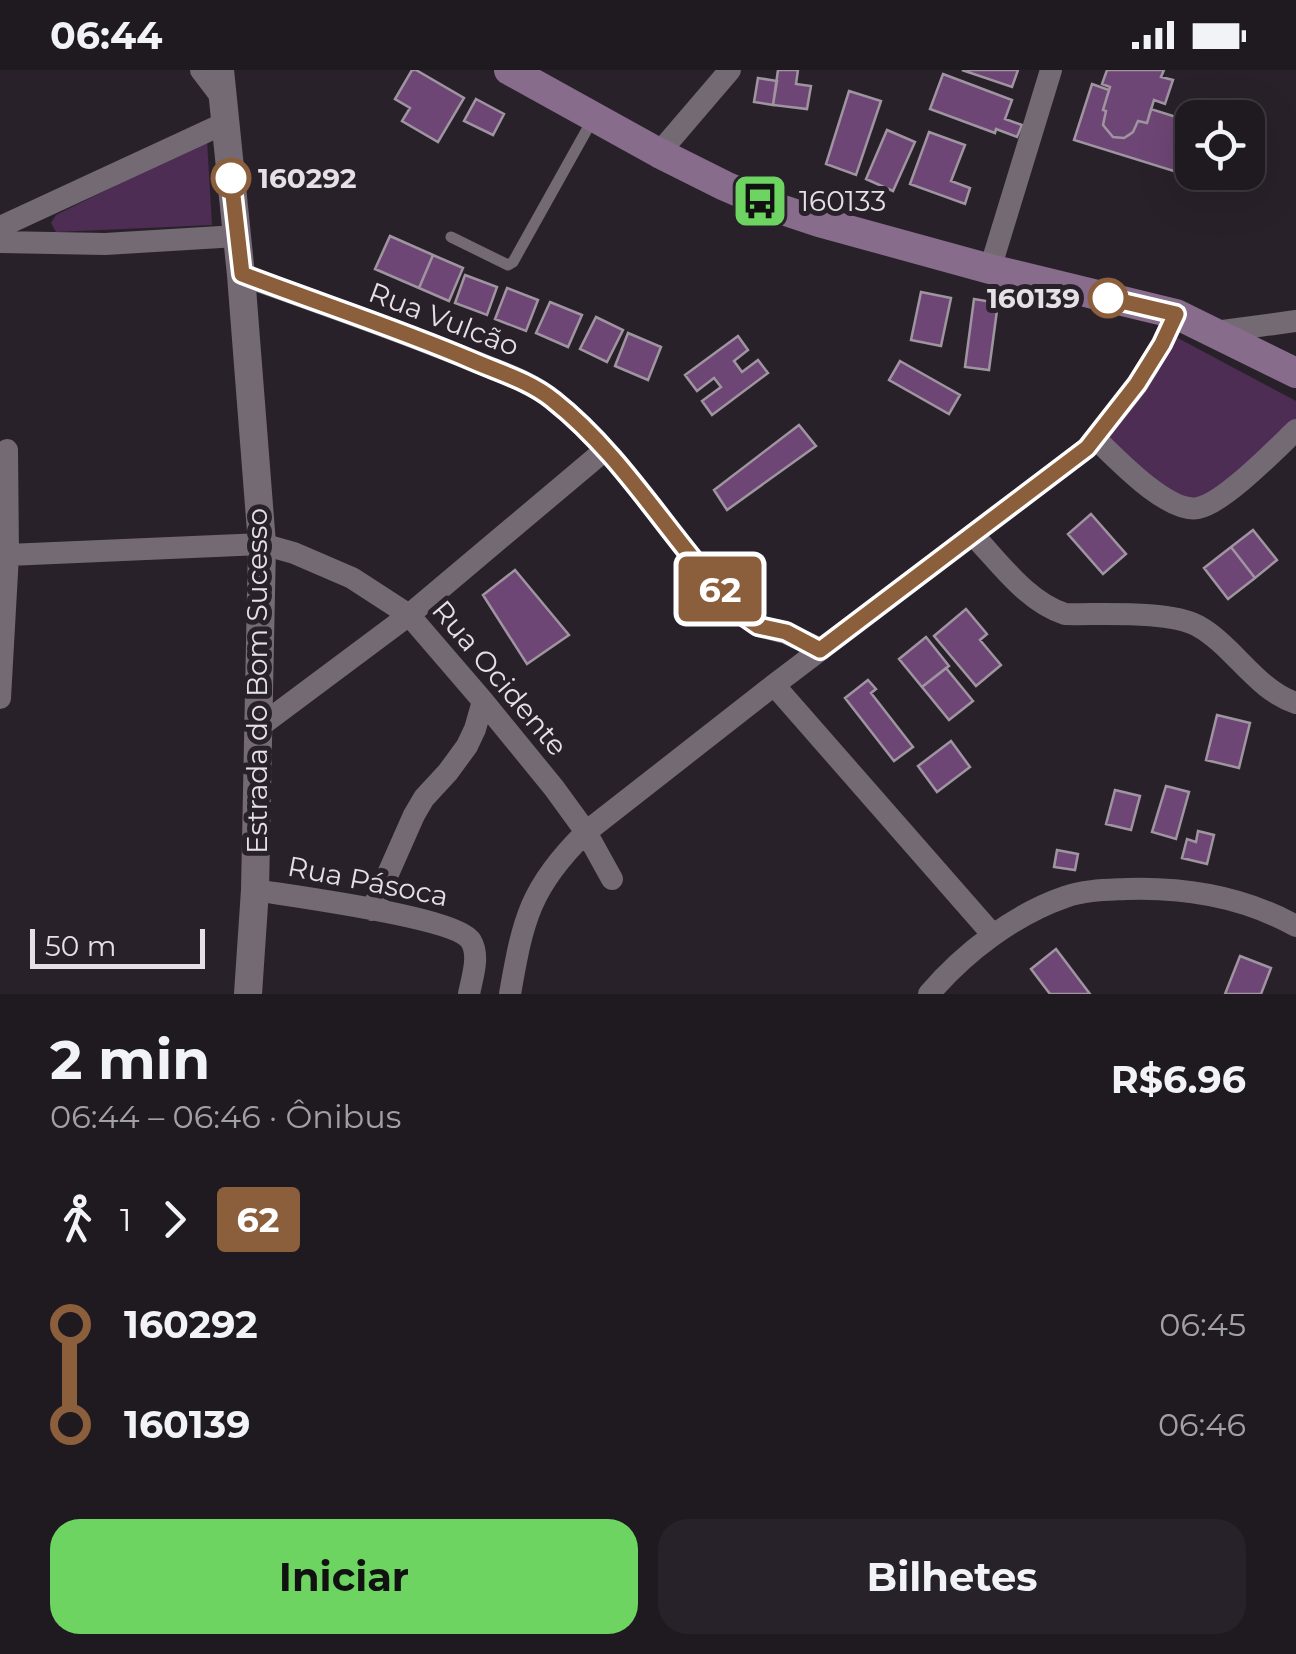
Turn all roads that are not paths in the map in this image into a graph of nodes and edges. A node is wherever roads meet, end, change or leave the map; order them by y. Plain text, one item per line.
1 (201, 70) edge
2 (220, 70) edge
3 (509, 70) edge
4 (730, 70) edge
5 (1052, 70) edge
6 (224, 111) junction
7 (594, 117) junction
8 (659, 153) junction
9 (0, 227) edge
10 (237, 236) junction
11 (452, 236) dead end
12 (0, 242) edge
13 (990, 269) junction
14 (242, 274) junction
15 (1176, 314) junction
16 (1296, 322) edge
17 (1215, 332) junction
18 (1296, 373) edge
19 (1296, 430) edge
20 (1096, 438) junction
21 (7, 450) dead end
22 (604, 450) junction
23 (974, 535) junction
24 (262, 544) junction
25 (8, 554) junction
26 (409, 615) junction
27 (820, 650) junction
28 (774, 685) junction
29 (0, 698) edge
30 (483, 701) junction
31 (1296, 704) edge
32 (259, 727) junction
33 (586, 832) junction
34 (612, 878) dead end
35 (255, 890) junction
36 (372, 910) junction
37 (1296, 926) edge
38 (992, 936) junction
39 (248, 994) edge
40 (469, 994) edge
41 (510, 994) edge
42 (929, 994) edge

1 - 6 street
2 - 6 street, Estrada do Bom Sucesso
3 - 7 main road
4 - 8 street
5 - 13 street
6 - 9 street
6 - 10 street, Estrada do Bom Sucesso
7 - 8 main road
7 - 11 lane
8 - 13 main road
10 - 12 street
10 - 14 street, Estrada do Bom Sucesso
13 - 15 main road
14 - 22 street, Rua Vulcão
14 - 24 street, Estrada do Bom Sucesso
15 - 17 main road
15 - 20 street
16 - 17 street
17 - 18 main road
19 - 20 street
20 - 23 street
21 - 25 street
22 - 26 street
22 - 27 street, Rua Vulcão
23 - 27 street
23 - 31 street
24 - 25 street, Rua Ocidente
24 - 26 street, Rua Ocidente
24 - 32 street, Estrada do Bom Sucesso
25 - 29 street
26 - 30 street, Rua Ocidente
26 - 32 street
27 - 28 street
28 - 33 street
28 - 38 street
30 - 33 street, Rua Ocidente
30 - 36 street
32 - 35 street, Estrada do Bom Sucesso
33 - 34 street, Rua Ocidente
33 - 41 street
35 - 36 street, Rua Pásoca
35 - 39 street, Estrada do Bom Sucesso
36 - 40 street, Rua Pásoca
37 - 38 street
38 - 42 street

